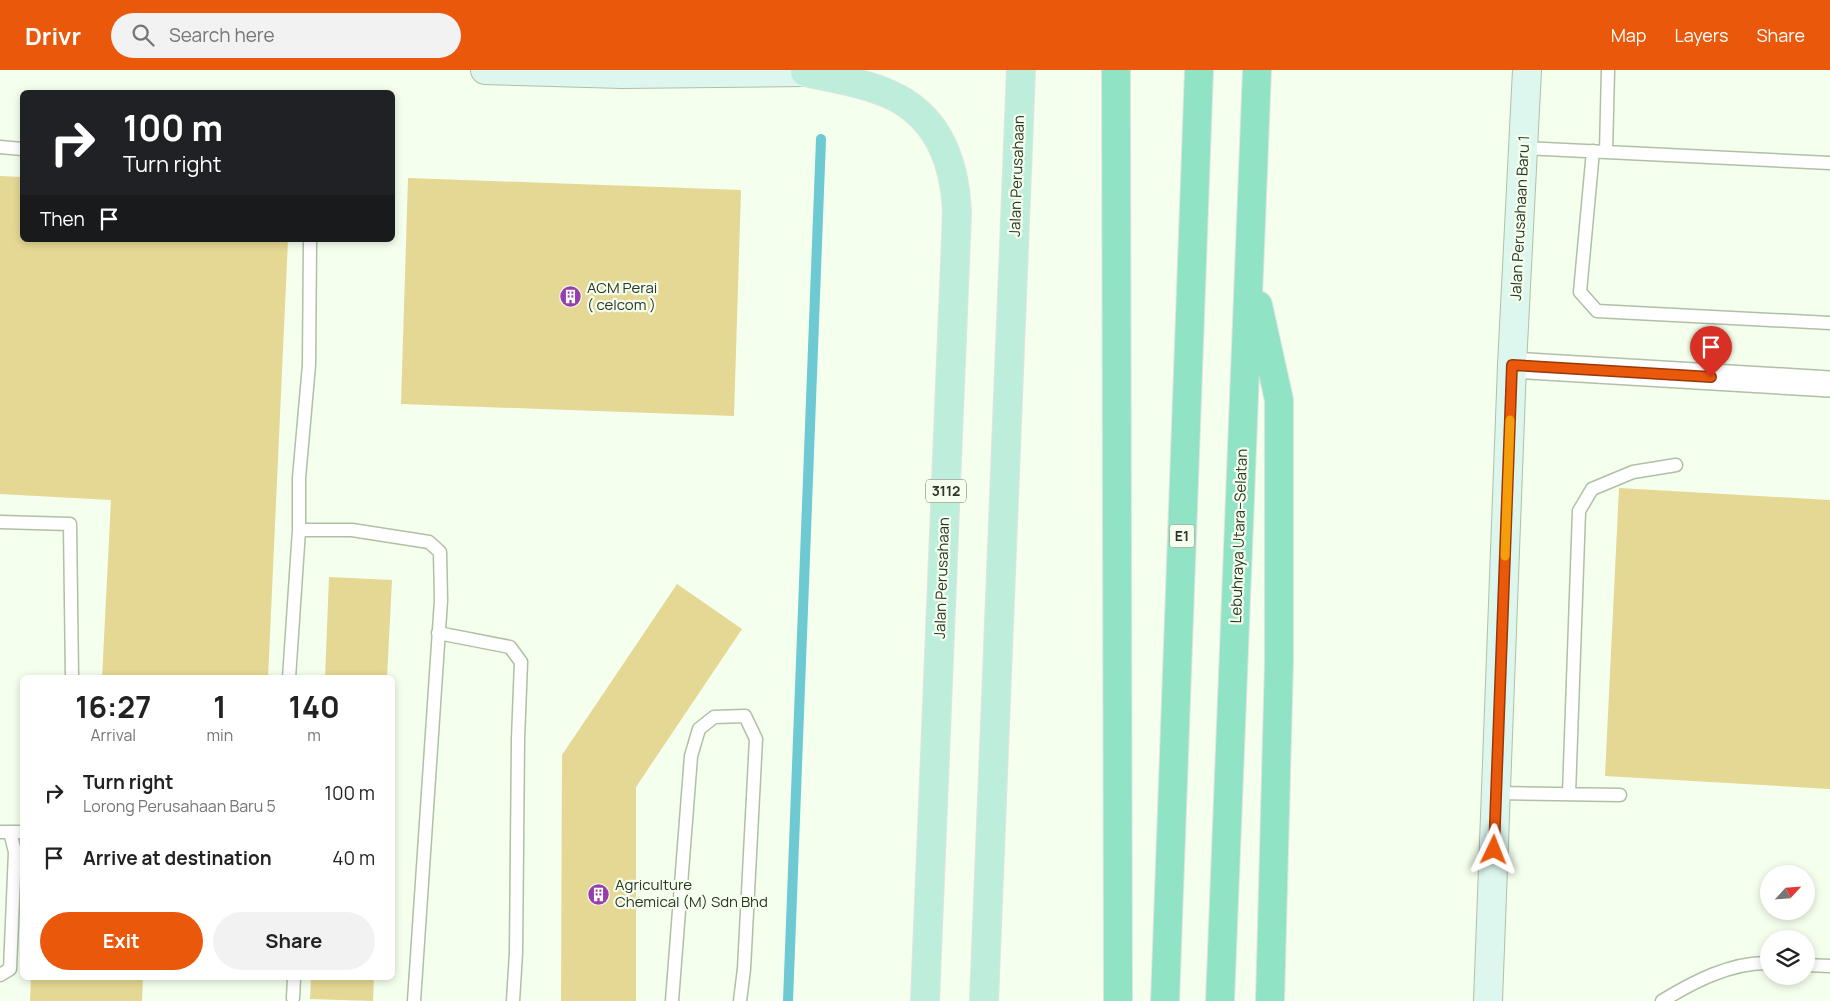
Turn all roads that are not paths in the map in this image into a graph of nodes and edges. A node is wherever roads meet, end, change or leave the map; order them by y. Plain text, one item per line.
1 (484, 70) edge
2 (1021, 70) edge
3 (1116, 70) edge
4 (1200, 70) edge
5 (1257, 70) edge
6 (1527, 70) edge
7 (1608, 70) edge
8 (808, 71) edge
9 (0, 148) edge
10 (1523, 148) junction
11 (20, 149) edge
12 (1593, 151) junction
13 (1606, 152) junction
14 (1830, 163) edge
15 (310, 242) edge
16 (1250, 268) junction
17 (1830, 322) edge
18 (1512, 365) junction
19 (1830, 384) edge
20 (1676, 465) dead end
21 (0, 522) edge
22 (299, 530) junction
23 (438, 633) junction
24 (72, 675) edge
25 (289, 675) edge
26 (1496, 793) junction
27 (1569, 794) junction
28 (1620, 795) dead end
29 (11, 832) edge
30 (1760, 963) edge
31 (1815, 965) edge
32 (1830, 966) edge
33 (0, 975) edge
34 (294, 980) edge
35 (293, 998) dead end
36 (414, 1001) edge
37 (513, 1001) edge
38 (672, 1001) edge
39 (740, 1001) edge
40 (926, 1001) edge
41 (984, 1001) edge
42 (1118, 1001) edge
43 (1165, 1001) edge
44 (1220, 1001) edge
45 (1270, 1001) edge
46 (1488, 1001) edge
47 (1662, 1001) edge

1 - 8 street
2 - 41 main road, Jalan Perusahaan
3 - 42 highway
4 - 43 highway, E1
5 - 16 highway, Lebuhraya Utara–Selatan
6 - 10 street, Jalan Perusahaan Baru 1
7 - 13 lane
8 - 40 main road, Jalan Perusahaan / 3112
9 - 11 lane
10 - 12 lane
10 - 18 street, Jalan Perusahaan Baru 1
12 - 13 lane
12 - 17 lane
13 - 14 lane
15 - 22 lane
16 - 44 highway, Lebuhraya Utara–Selatan
16 - 45 highway
18 - 19 street
18 - 26 street, Jalan Perusahaan Baru 1
20 - 27 lane
21 - 24 lane
22 - 23 lane
22 - 25 lane
23 - 36 lane
23 - 37 lane
26 - 27 lane
26 - 46 street, Jalan Perusahaan Baru 1
27 - 28 lane
29 - 33 lane
30 - 47 lane
31 - 32 lane
34 - 35 lane
38 - 39 lane

